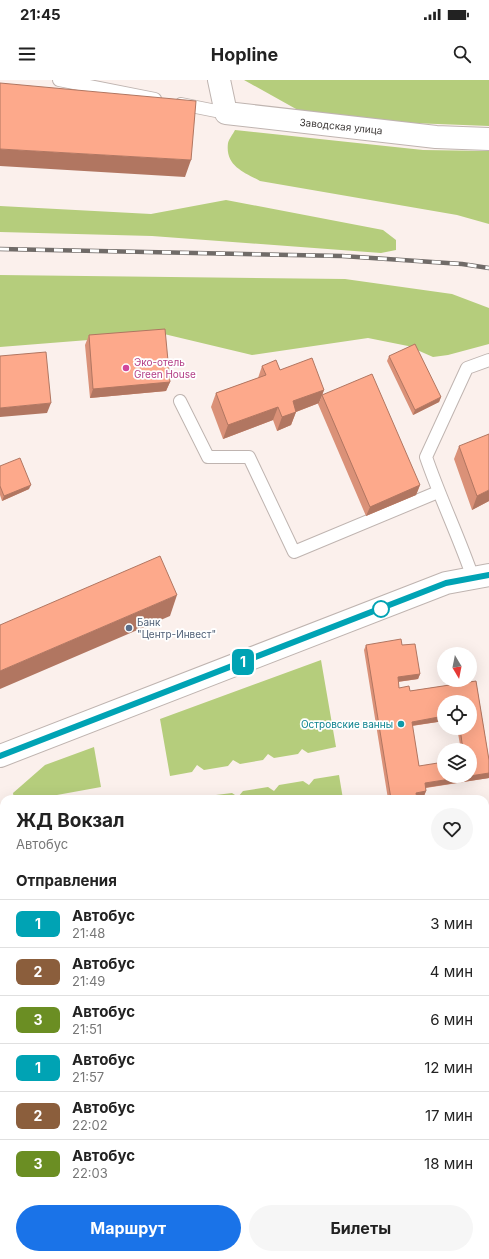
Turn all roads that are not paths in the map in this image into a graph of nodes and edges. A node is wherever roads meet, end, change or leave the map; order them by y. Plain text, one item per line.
1 (59, 80) edge
2 (219, 80) edge
3 (226, 113) junction
4 (489, 139) edge
5 (489, 360) edge
6 (180, 401) dead end
7 (438, 492) junction
8 (481, 577) edge
9 (0, 756) edge

1 - 3 lane
2 - 3 main road
3 - 4 main road, Заводская улица
5 - 7 lane
6 - 7 lane
7 - 8 lane
8 - 9 main road

